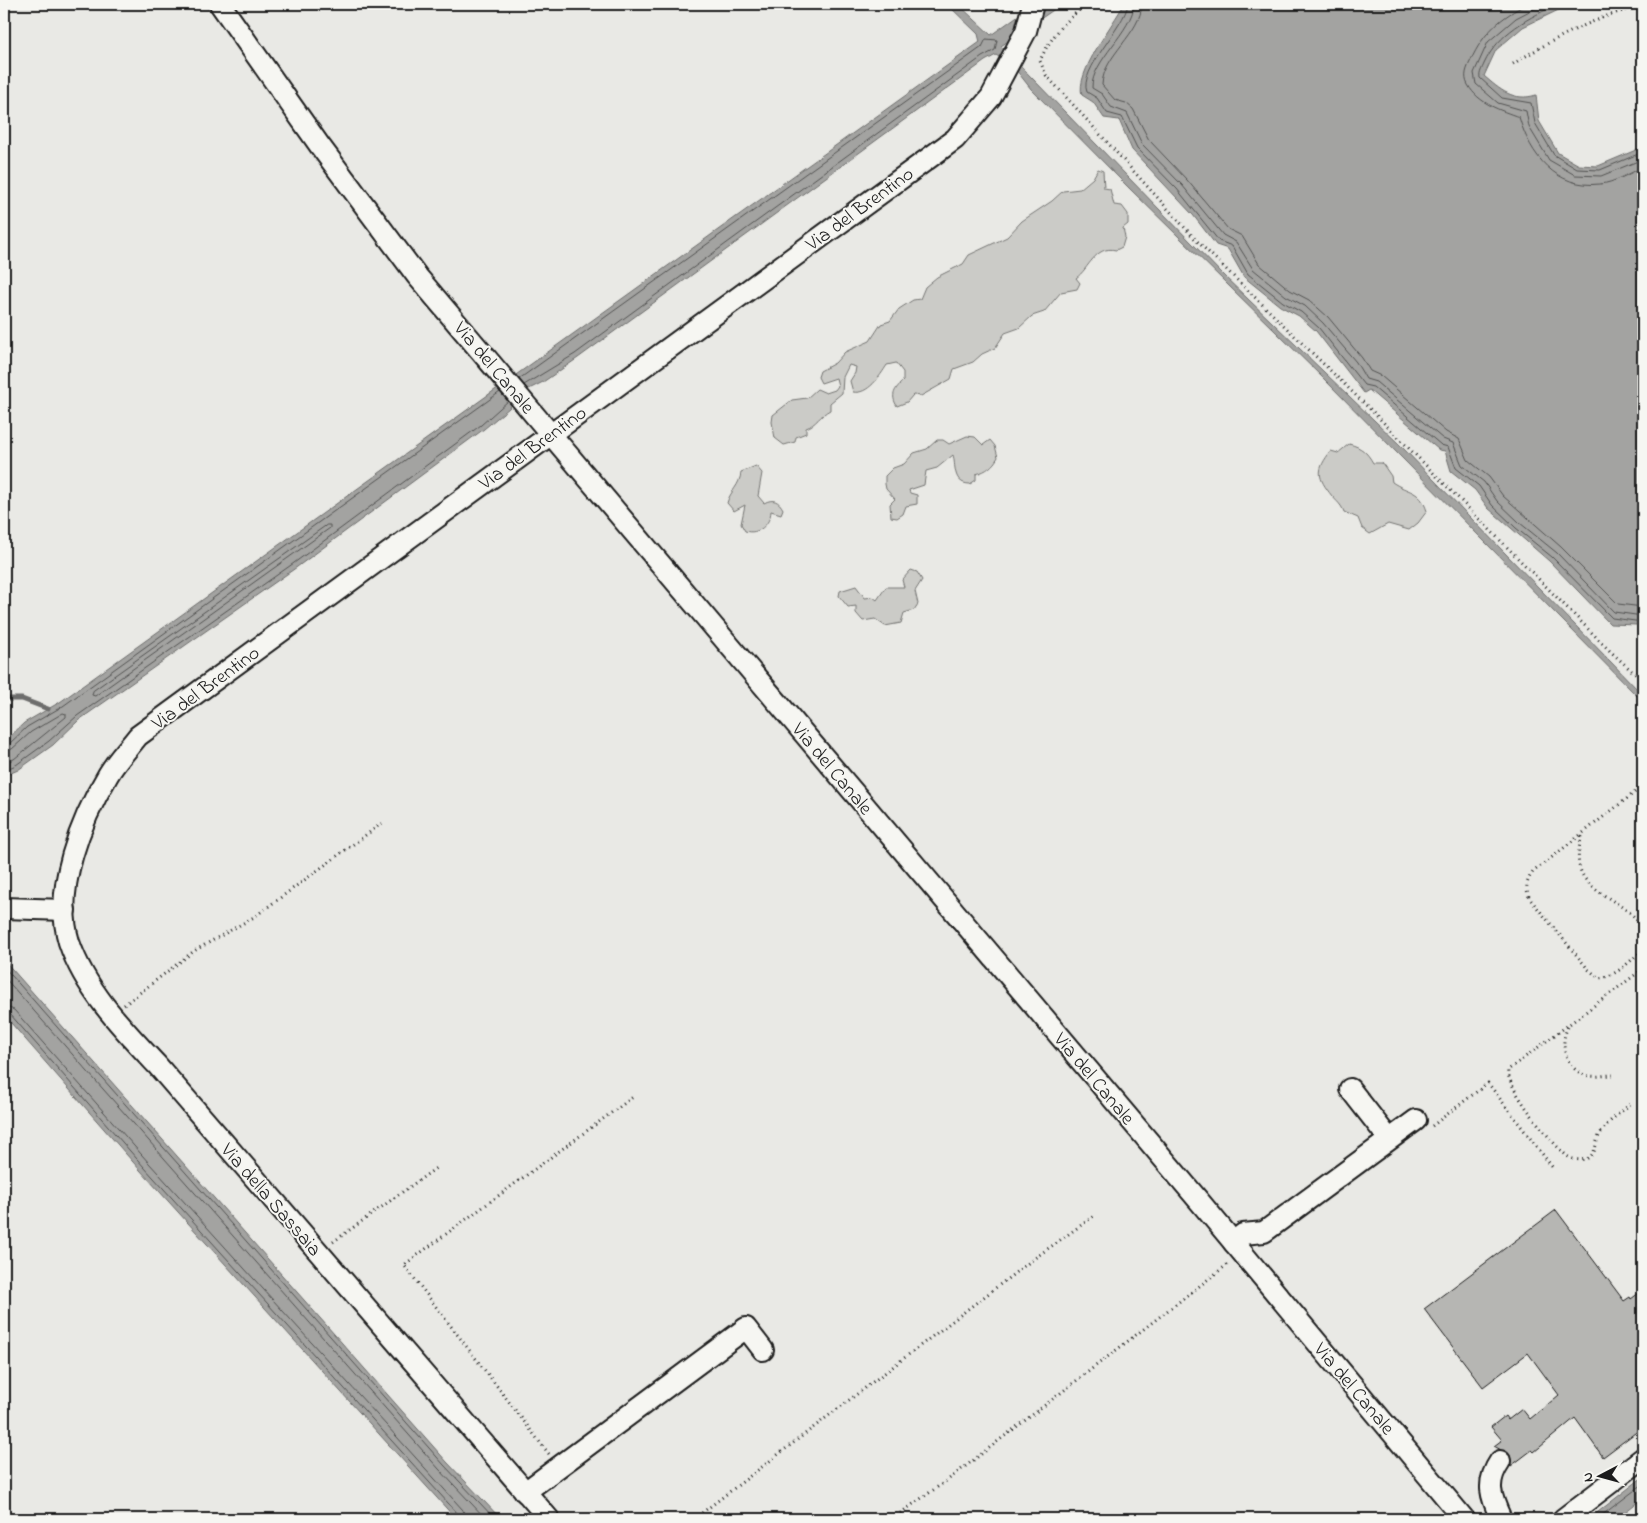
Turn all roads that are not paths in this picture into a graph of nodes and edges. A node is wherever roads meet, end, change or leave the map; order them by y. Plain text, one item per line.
1 (220, 4) edge
2 (1033, 4) edge
3 (551, 434) junction
4 (4, 908) edge
5 (65, 910) junction
6 (1350, 1089) dead end
7 (1421, 1125) road end
8 (1389, 1140) junction
9 (1239, 1248) junction
10 (763, 1350) dead end
11 (1643, 1458) edge
12 (1500, 1461) dead end
13 (525, 1492) junction
14 (549, 1519) edge
15 (1464, 1519) edge
16 (1501, 1519) edge
17 (1563, 1519) edge

1 - 3 street, Via del Canale
2 - 3 street, Via del Brentino
3 - 5 street, Via del Brentino
3 - 9 street, Via del Canale
4 - 5 street
5 - 13 street, Via della Sassaia
6 - 8 street
7 - 8 street
8 - 9 street
9 - 15 street, Via del Canale
10 - 13 street
11 - 17 street
12 - 16 street
13 - 14 street, Via della Sassaia

